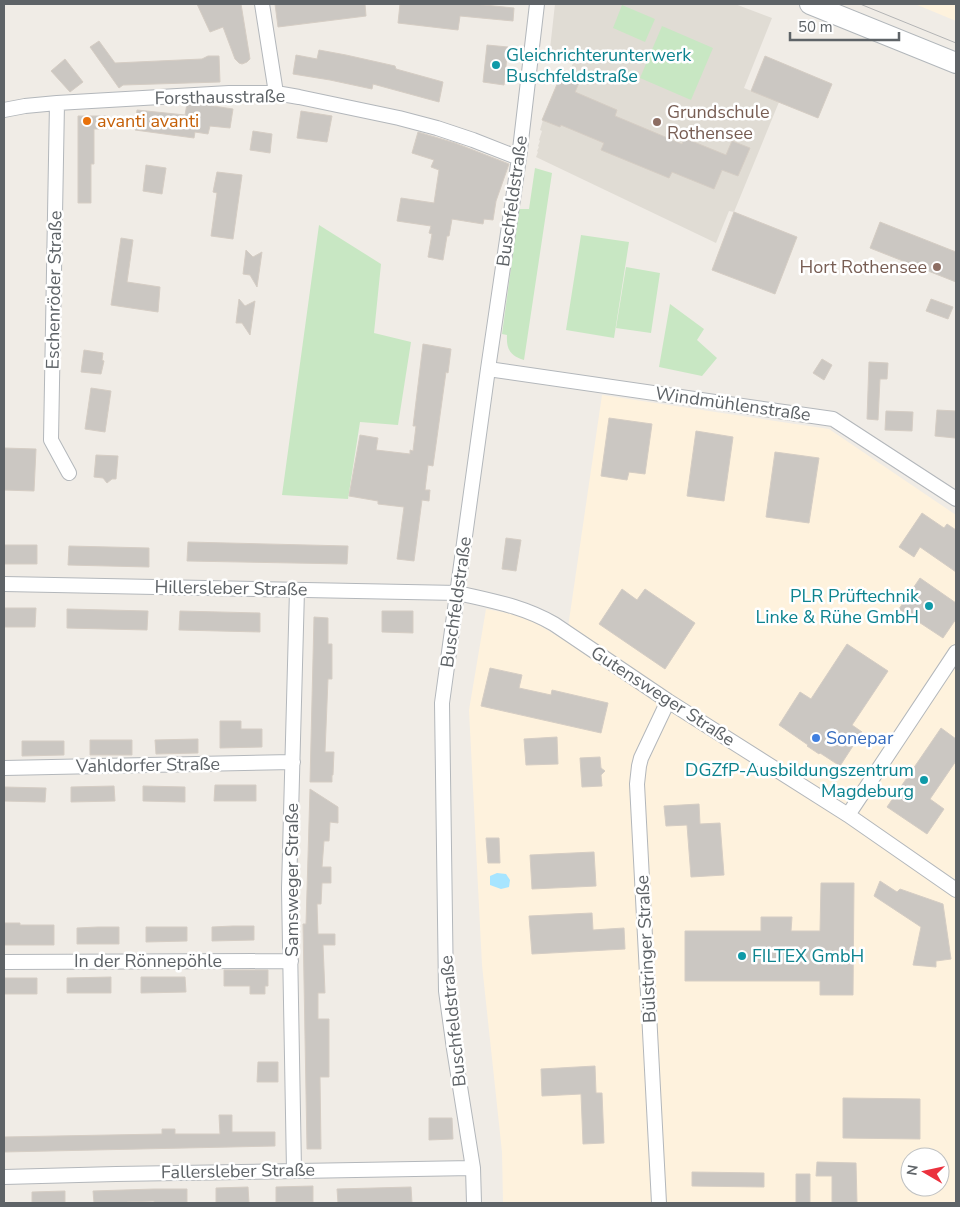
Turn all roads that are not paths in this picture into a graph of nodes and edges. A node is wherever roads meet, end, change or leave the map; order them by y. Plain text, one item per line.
1 (262, 4) edge
2 (537, 4) edge
3 (810, 4) edge
4 (956, 63) edge
5 (276, 93) junction
6 (57, 103) junction
7 (4, 110) edge
8 (519, 158) junction
9 (488, 369) junction
10 (68, 473) dead end
11 (956, 499) edge
12 (4, 584) edge
13 (297, 590) junction
14 (458, 593) junction
15 (956, 652) edge
16 (668, 701) junction
17 (293, 762) junction
18 (4, 768) edge
19 (848, 815) junction
20 (956, 890) edge
21 (291, 961) junction
22 (4, 962) edge
23 (473, 1168) junction
24 (294, 1170) junction
25 (4, 1177) edge
26 (474, 1203) edge
27 (658, 1203) edge

1 - 5 street
2 - 8 street, Buschfeldstraße
3 - 4 main road
5 - 6 street, Forsthausstraße
5 - 8 street, Forsthausstraße
6 - 7 street, Forsthausstraße
6 - 10 street, Eschenröder Straße
8 - 9 street, Buschfeldstraße
9 - 11 street, Windmühlenstraße
9 - 14 street, Buschfeldstraße
12 - 13 street, Hillersleber Straße
13 - 14 street, Hillersleber Straße
13 - 17 street, Samsweger Straße
14 - 16 street, Gutensweger Straße
14 - 23 street, Buschfeldstraße
15 - 19 street
16 - 19 street, Gutensweger Straße
16 - 27 street, Bülstringer Straße
17 - 18 street, Vahldorfer Straße
17 - 21 street, Samsweger Straße
19 - 20 street, Gutensweger Straße
21 - 22 street, In der Rönnepöhle
21 - 24 street, Samsweger Straße
23 - 24 street, Fallersleber Straße
23 - 26 street, Buschfeldstraße
24 - 25 street, Fallersleber Straße

